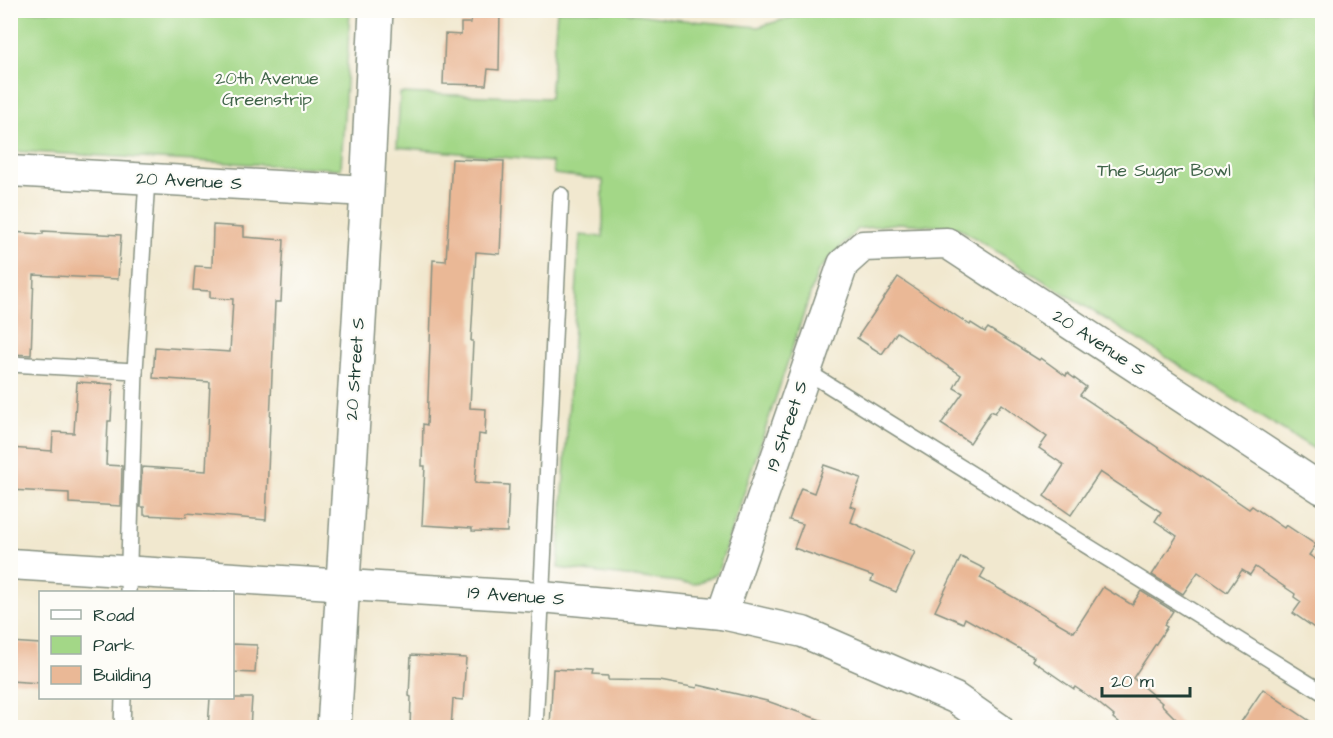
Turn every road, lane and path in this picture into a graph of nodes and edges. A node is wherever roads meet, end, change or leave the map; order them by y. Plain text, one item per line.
1 (376, 10) edge
2 (10, 171) edge
3 (147, 178) junction
4 (367, 191) junction
5 (561, 195) dead end
6 (863, 246) joint
7 (10, 364) edge
8 (135, 371) junction
9 (806, 371) junction
10 (1323, 489) edge
11 (10, 564) edge
12 (129, 581) edge
13 (342, 584) junction
14 (542, 597) junction
15 (722, 614) junction
16 (1323, 692) edge
17 (123, 699) edge
18 (122, 728) edge
19 (334, 728) edge
20 (535, 728) edge
21 (998, 728) edge

1 - 4 street, 20 Street S
2 - 3 street, 20 Avenue S
3 - 4 street, 20 Avenue S
3 - 8 lane
4 - 13 street, 20 Street S
5 - 14 lane
6 - 9 street, 19 Street S
6 - 10 street, 20 Avenue S
7 - 8 lane
8 - 12 lane
9 - 15 street, 19 Street S
9 - 16 lane
11 - 12 street, 19 Avenue S
12 - 13 street, 19 Avenue S
13 - 14 street, 19 Avenue S
13 - 19 street, 20 Street S
14 - 15 street, 19 Avenue S
14 - 20 lane
15 - 21 street, 19 Avenue S
17 - 18 lane

